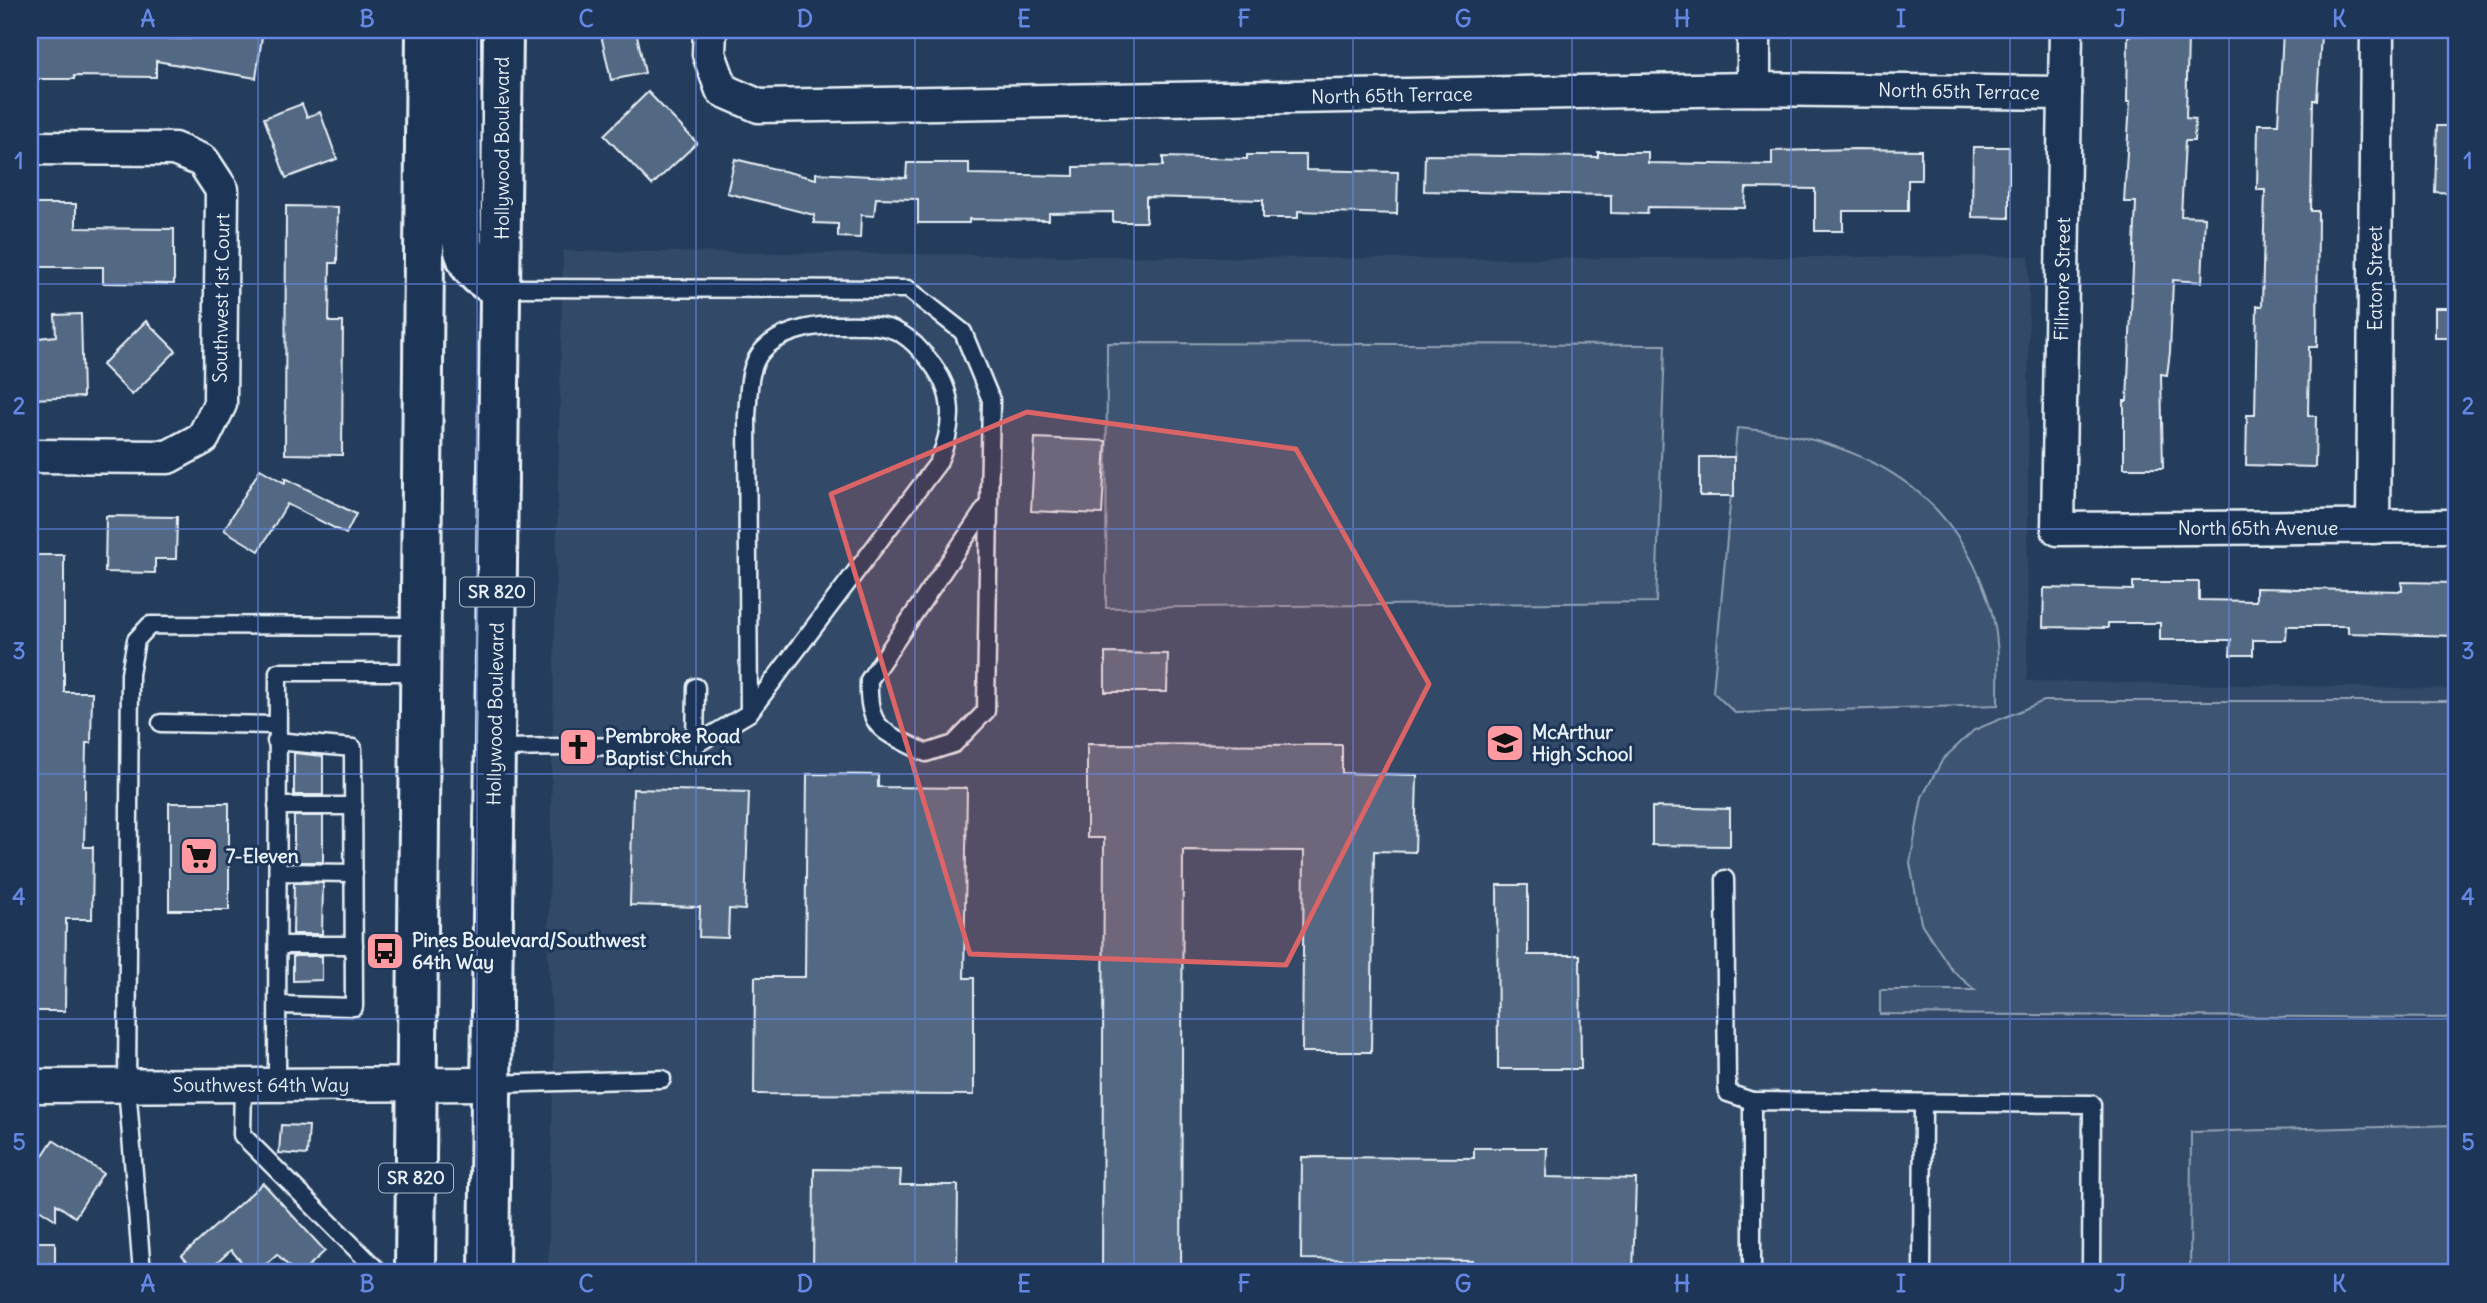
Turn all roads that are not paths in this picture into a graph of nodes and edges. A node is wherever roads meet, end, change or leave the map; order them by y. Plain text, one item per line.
1 (426, 30) edge
2 (461, 30) edge
3 (503, 30) edge
4 (710, 30) edge
5 (1754, 30) edge
6 (2066, 30) edge
7 (2377, 30) edge
8 (1754, 89) junction
9 (2065, 93) junction
10 (30, 148) edge
11 (501, 288) junction
12 (30, 456) edge
13 (989, 503) junction
14 (2457, 526) edge
15 (2373, 527) junction
16 (2058, 529) joint
17 (420, 626) junction
18 (419, 672) junction
19 (696, 687) dead end
20 (749, 713) junction
21 (161, 723) dead end
22 (277, 733) junction
23 (695, 746) junction
24 (495, 748) junction
25 (277, 806) junction
26 (354, 806) junction
27 (278, 872) junction
28 (354, 873) junction
29 (1725, 880) dead end
30 (278, 945) junction
31 (354, 945) junction
32 (279, 1005) junction
33 (662, 1079) dead end
34 (416, 1083) junction
35 (278, 1084) junction
36 (491, 1084) junction
37 (243, 1085) junction
38 (30, 1086) edge
39 (127, 1086) junction
40 (1752, 1101) junction
41 (1923, 1103) junction
42 (142, 1273) edge
43 (380, 1273) edge
44 (415, 1273) edge
45 (489, 1273) edge
46 (1752, 1273) edge
47 (1922, 1273) edge
48 (2091, 1273) edge

1 - 17 highway, SR 820
2 - 11 highway
3 - 11 highway, Hollywood Boulevard / SR 820
4 - 8 street, North 65th Terrace
5 - 8 street
6 - 9 street, Fillmore Street
7 - 15 street, Eaton Street
8 - 9 street, North 65th Terrace
9 - 16 street, Fillmore Street
10 - 12 street, Southwest 1st Court
11 - 13 lane
11 - 24 highway, Hollywood Boulevard / SR 820
13 - 13 lane
14 - 15 street, North 65th Avenue
15 - 16 street, North 65th Avenue
17 - 18 highway, SR 820
17 - 39 lane
18 - 22 lane
18 - 34 highway, SR 820
19 - 23 lane
20 - 20 lane
20 - 23 lane
21 - 22 lane
22 - 25 lane
22 - 26 lane
23 - 24 lane
24 - 36 highway, Hollywood Boulevard / SR 820
25 - 26 lane
25 - 27 lane
26 - 28 lane
27 - 28 lane
27 - 30 lane
28 - 31 lane
29 - 40 lane
30 - 31 lane
30 - 32 lane
31 - 32 lane
32 - 35 lane
33 - 36 lane
34 - 35 street, Southwest 64th Way
34 - 36 street, Southwest 64th Way
34 - 44 highway, SR 820
35 - 37 street, Southwest 64th Way
36 - 45 highway, Hollywood Boulevard / SR 820
37 - 39 street, Southwest 64th Way
37 - 43 lane
38 - 39 street, Southwest 64th Way
39 - 42 lane
40 - 41 lane
40 - 46 lane
41 - 47 lane
41 - 48 lane

